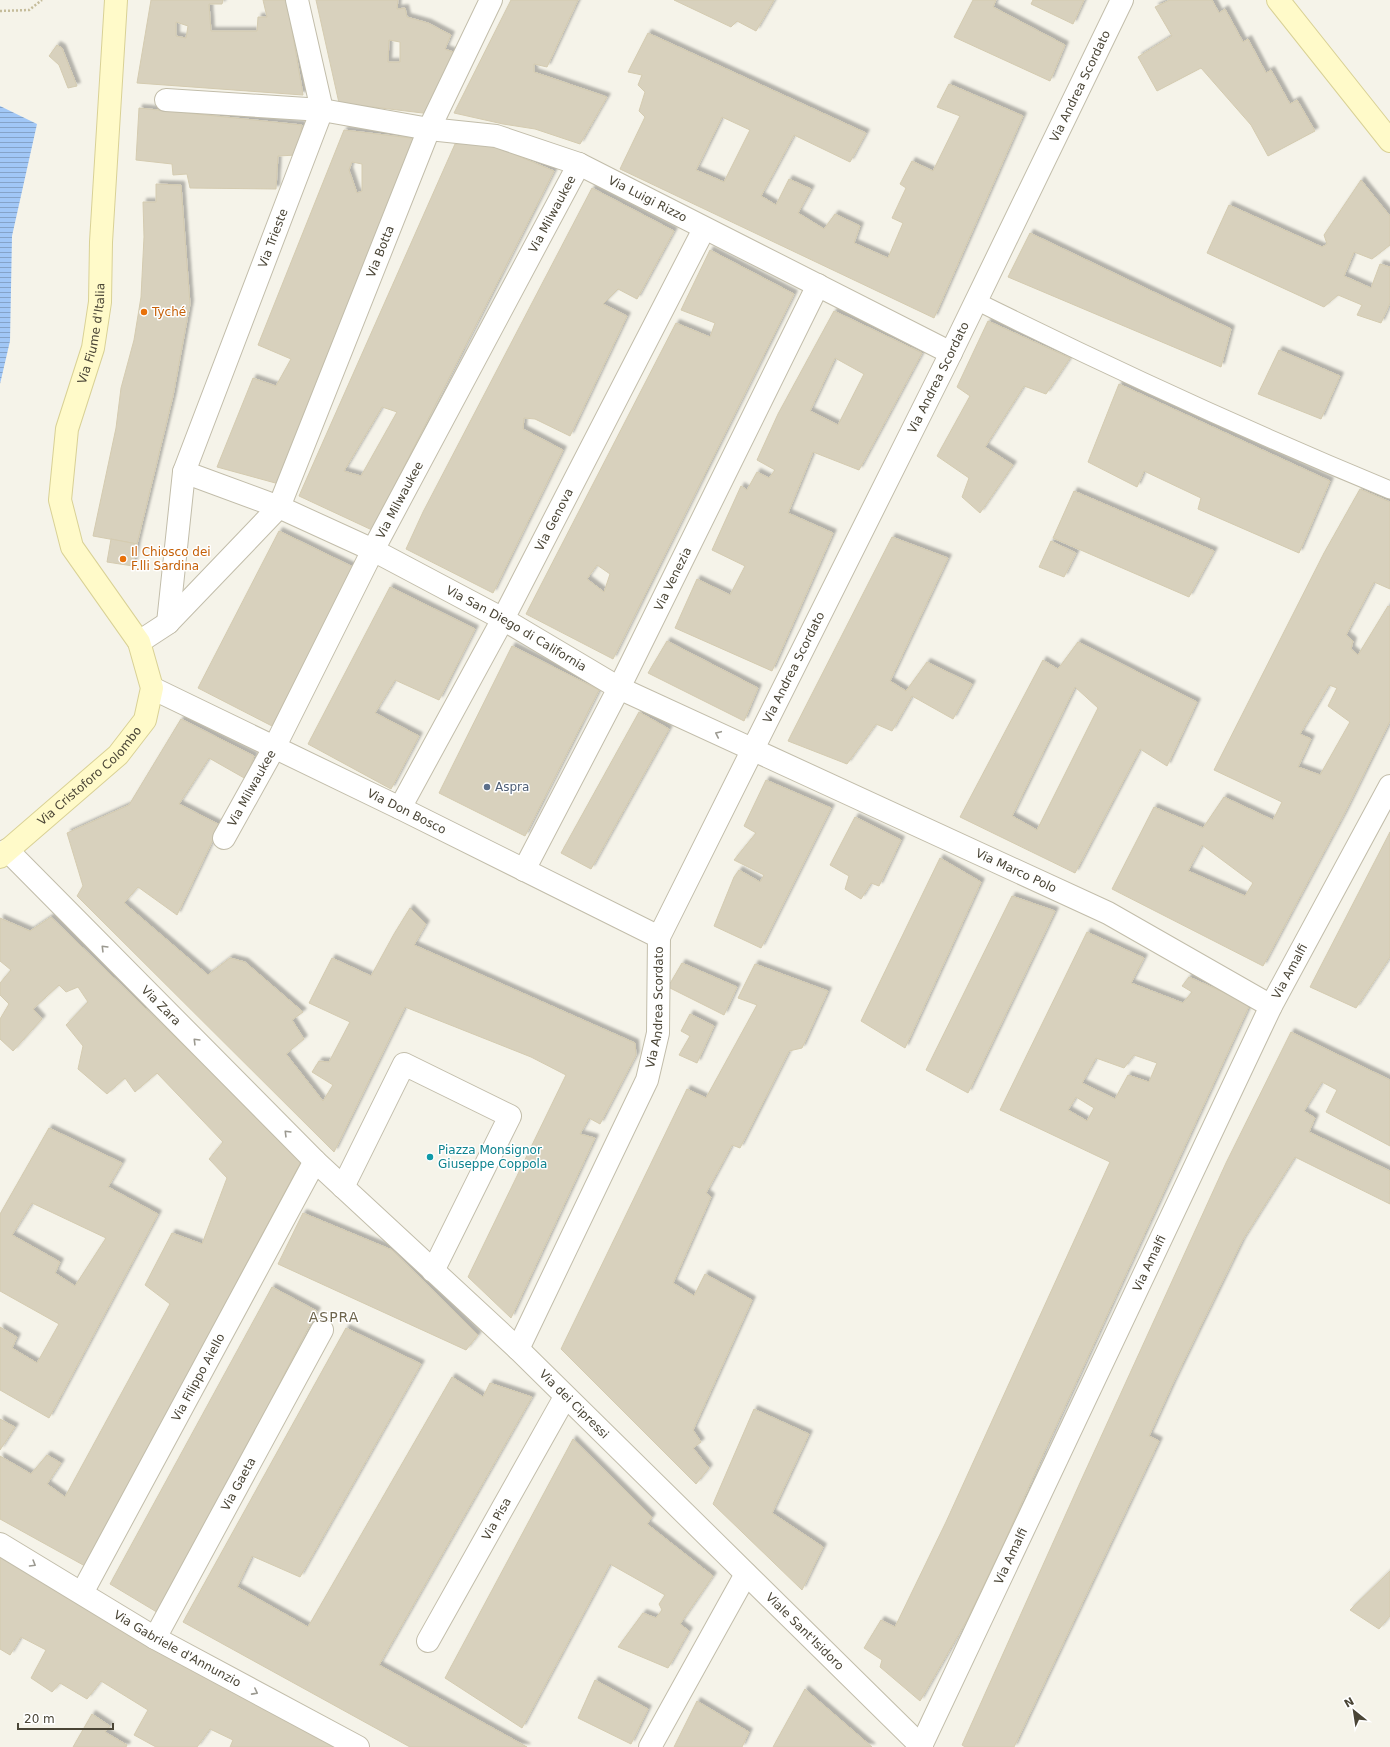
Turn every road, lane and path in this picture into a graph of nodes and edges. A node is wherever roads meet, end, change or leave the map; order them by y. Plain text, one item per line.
1 (42, 0) edge
2 (116, 0) edge
3 (297, 0) edge
4 (491, 0) edge
5 (1122, 0) edge
6 (1278, 0) edge
7 (0, 11) edge
8 (166, 100) dead end
9 (322, 110) junction
10 (429, 129) junction
11 (1390, 141) edge
12 (579, 164) junction
13 (704, 229) junction
14 (818, 285) junction
15 (976, 301) junction
16 (951, 354) junction
17 (184, 472) junction
18 (1390, 490) edge
19 (280, 507) junction
20 (373, 550) junction
21 (503, 619) junction
22 (168, 623) junction
23 (139, 642) junction
24 (152, 688) junction
25 (619, 688) junction
26 (274, 748) junction
27 (753, 750) junction
28 (1390, 786) edge
29 (400, 808) junction
30 (224, 838) dead end
31 (3, 853) edge
32 (524, 870) junction
33 (659, 937) junction
34 (1271, 1006) junction
35 (315, 1161) junction
36 (343, 1187) junction
37 (433, 1271) junction
38 (322, 1330) dead end
39 (518, 1349) junction
40 (565, 1397) junction
41 (687, 1516) joint
42 (0, 1544) edge
43 (746, 1574) junction
44 (82, 1593) junction
45 (155, 1638) junction
46 (428, 1641) dead end
47 (921, 1746) edge
48 (358, 1747) edge
49 (650, 1747) edge

1 - 7 path
2 - 23 street, Via Fiume d'Italia
3 - 9 street
4 - 10 street, Via Botta
5 - 15 street, Via Andrea Scordato
6 - 11 street
8 - 9 street, Via Luigi Rizzo
9 - 10 street, Via Luigi Rizzo
9 - 17 street, Via Trieste
10 - 12 street, Via Luigi Rizzo
10 - 19 street, Via Botta
12 - 13 street, Via Luigi Rizzo
12 - 20 street, Via Milwaukee
13 - 14 street, Via Luigi Rizzo
13 - 21 street, Via Genova
14 - 16 street, Via Luigi Rizzo
14 - 25 street, Via Venezia
15 - 16 street, Via Andrea Scordato
15 - 18 lane
16 - 27 street, Via Andrea Scordato
17 - 19 street, Via San Diego di California
17 - 22 street, Via Trieste
19 - 20 street, Via San Diego di California
19 - 22 street
20 - 21 street, Via San Diego di California
20 - 26 street, Via Milwaukee
21 - 25 street, Via San Diego di California
21 - 29 street, Via Genova
22 - 23 street
23 - 24 street, Via Cristoforo Colombo
24 - 26 street, Via Don Bosco
24 - 31 street, Via Cristoforo Colombo
27 -> 25 street, Via San Diego di California
25 - 32 street, Via Venezia
26 - 29 street, Via Don Bosco
26 - 30 street, Via Milwaukee
27 - 33 street, Via Andrea Scordato
27 - 34 street, Via Marco Polo
28 - 34 street, Via Amalfi
29 - 32 street, Via Don Bosco
35 -> 31 street, Via Zara
32 - 33 street, Via Don Bosco
33 - 39 street, Via Andrea Scordato
34 - 47 street, Via Amalfi
35 - 36 street, Via Zara
35 - 44 street, Via Filippo Aiello
36 - 37 street, Via dei Cipressi
36 - 37 street
37 - 39 street, Via dei Cipressi
38 - 45 street, Via Gaeta
39 - 40 street, Via dei Cipressi
40 - 41 street, Via dei Cipressi
40 - 46 street, Via Pisa
41 - 43 street, Viale Sant'Isidoro
42 -> 44 street, Via Gabriele d'Annunzio
43 - 47 street, Viale Sant'Isidoro
43 - 49 street
44 - 45 street, Via Gabriele d'Annunzio
45 -> 48 street, Via Gabriele d'Annunzio

